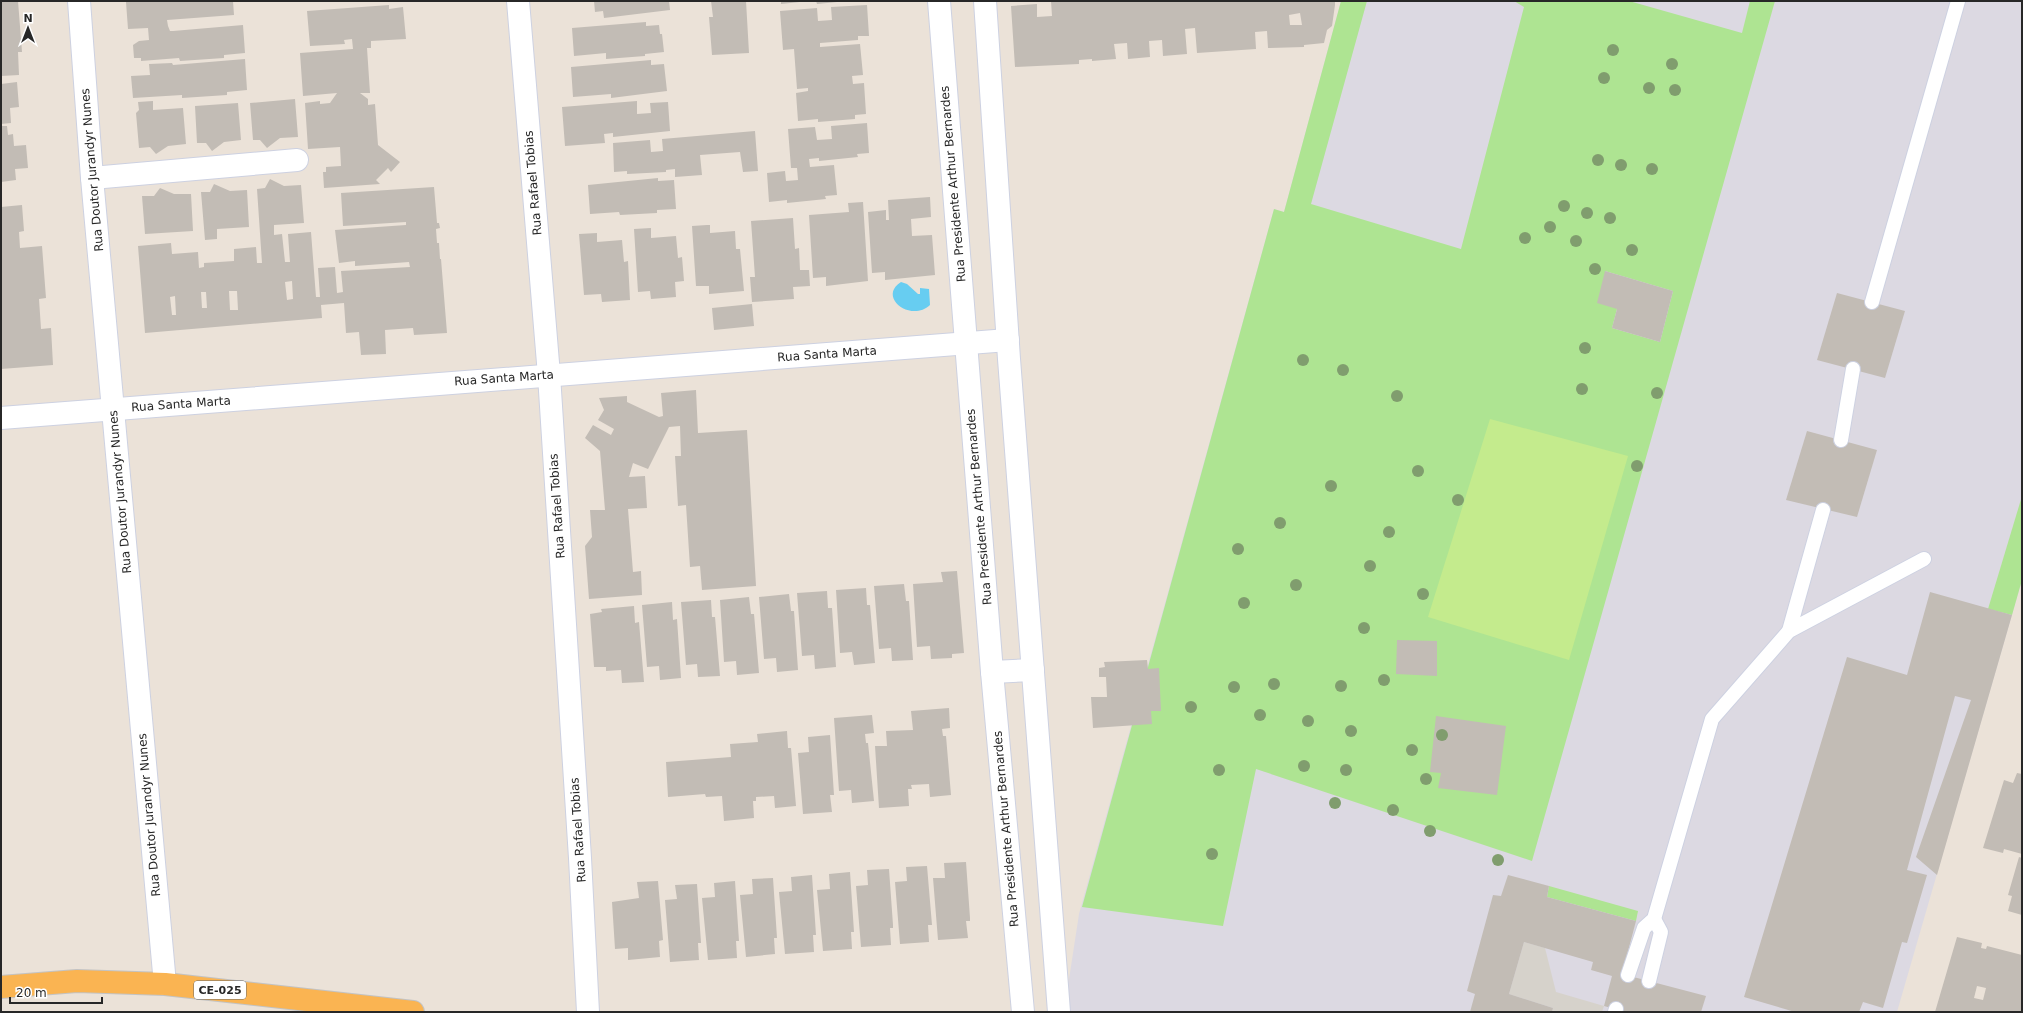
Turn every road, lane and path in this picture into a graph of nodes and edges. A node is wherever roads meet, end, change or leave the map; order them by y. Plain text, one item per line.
1 (79, 1) edge
2 (518, 1) edge
3 (939, 1) edge
4 (985, 1) edge
5 (1958, 1) edge
6 (297, 160) dead end
7 (92, 178) junction
8 (1872, 302) dead end
9 (1008, 340) junction
10 (966, 343) junction
11 (1853, 369) dead end
12 (549, 375) junction
13 (112, 409) junction
14 (1, 418) edge
15 (1841, 440) dead end
16 (1823, 510) dead end
17 (1924, 559) dead end
18 (1789, 631) junction
19 (1033, 670) junction
20 (992, 672) junction
21 (1654, 919) junction
22 (1628, 975) dead end
23 (1649, 981) dead end
24 (164, 984) junction
25 (28, 985) junction
26 (1, 987) edge
27 (1, 1000) edge
28 (413, 1012) edge
29 (588, 1012) edge
30 (1023, 1012) edge
31 (1059, 1012) edge

1 - 7 street, Rua Doutor Jurandyr Nunes
2 - 12 street, Rua Rafael Tobias
3 - 10 street, Rua Presidente Arthur Bernardes
4 - 9 street
5 - 8 lane
6 - 7 street
7 - 13 street, Rua Doutor Jurandyr Nunes
9 - 10 street, Rua Santa Marta
9 - 19 street
10 - 12 street, Rua Santa Marta
10 - 20 street, Rua Presidente Arthur Bernardes
11 - 15 lane
12 - 13 street, Rua Santa Marta
12 - 29 street, Rua Rafael Tobias
13 - 14 street, Rua Santa Marta
13 - 24 street, Rua Doutor Jurandyr Nunes
16 - 18 lane
17 - 18 lane
18 - 21 lane
19 - 20 street
19 - 31 street
20 - 30 street, Rua Presidente Arthur Bernardes
21 - 22 lane
21 - 23 lane
24 - 25 highway, CE-025
24 - 28 highway, CE-025
25 - 26 highway, CE-025
25 - 27 highway

